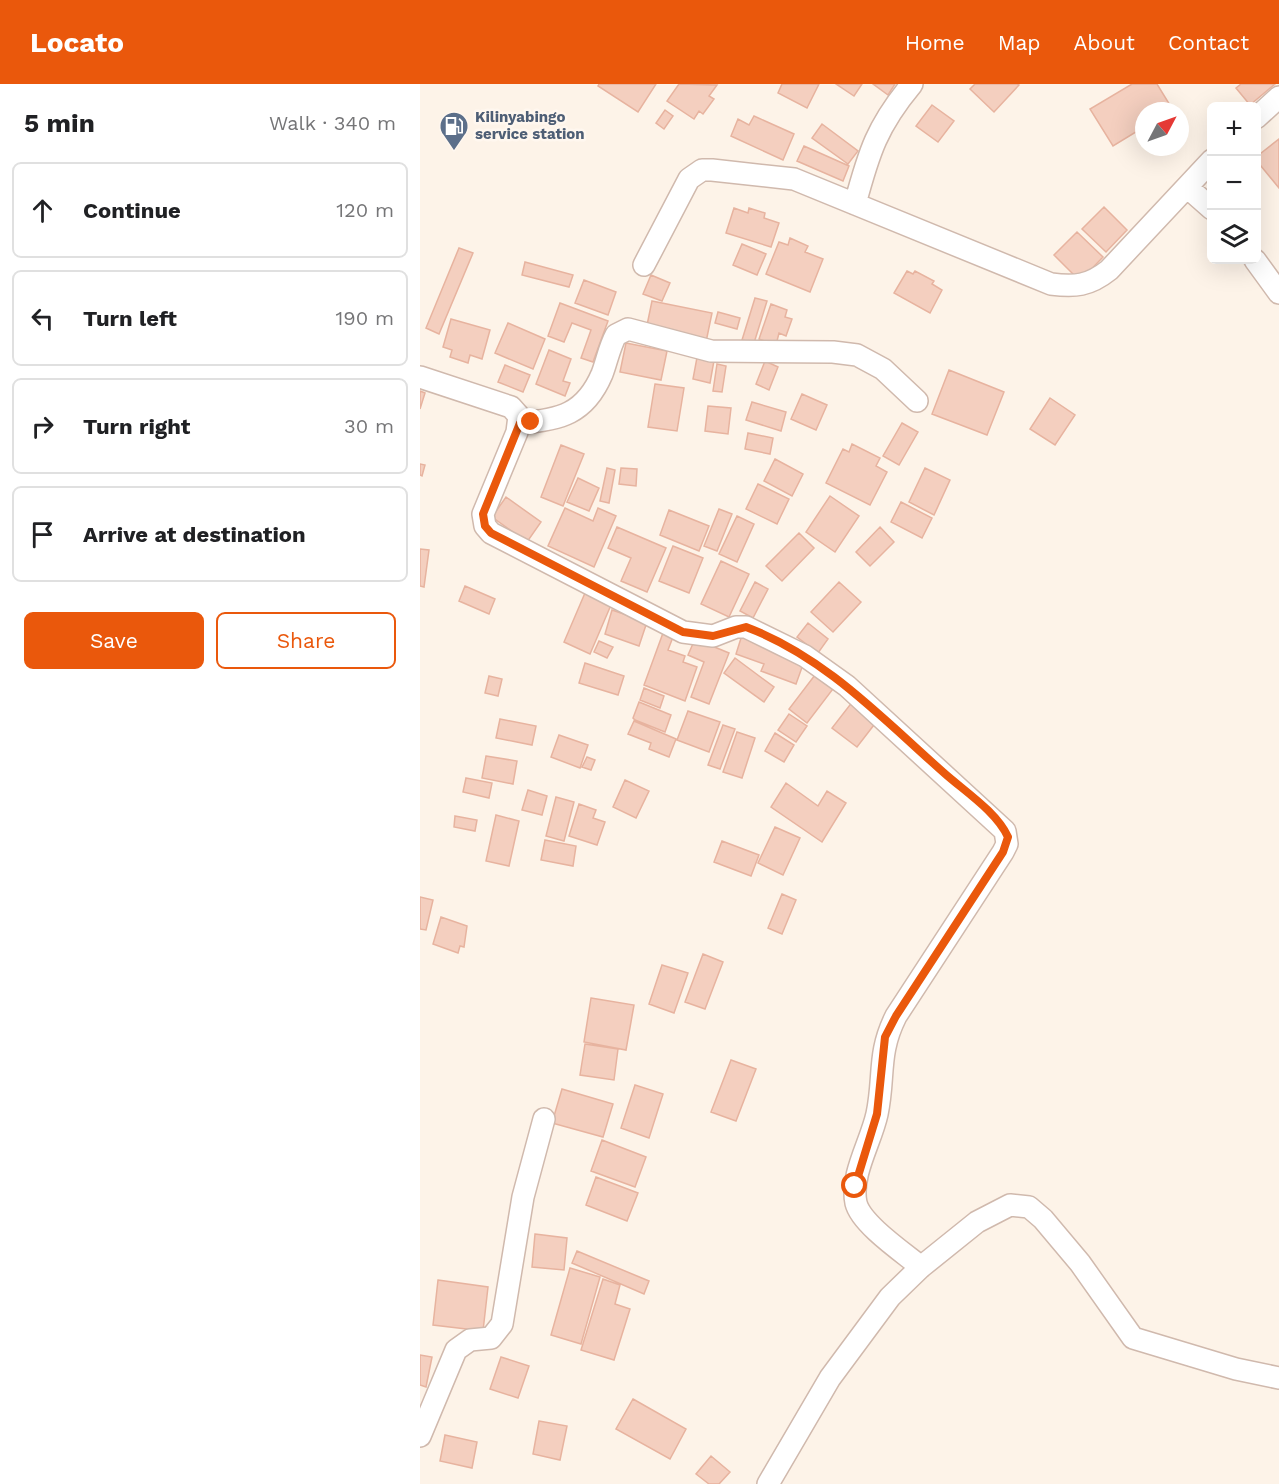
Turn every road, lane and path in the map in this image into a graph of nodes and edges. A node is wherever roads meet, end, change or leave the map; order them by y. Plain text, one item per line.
1 (912, 84) edge
2 (1279, 97) edge
3 (1261, 114) edge
4 (1207, 165) edge
5 (1187, 187) junction
6 (855, 204) junction
7 (1207, 205) edge
8 (1258, 264) edge
9 (644, 265) dead end
10 (1279, 293) edge
11 (420, 376) edge
12 (917, 401) dead end
13 (520, 423) junction
14 (544, 1119) dead end
15 (921, 1267) junction
16 (1279, 1378) edge
17 (420, 1436) edge
18 (768, 1484) edge

1 - 6 street
2 - 3 street
4 - 5 street
5 - 6 street
5 - 7 street
6 - 9 street
8 - 10 street
11 - 13 street
12 - 13 street
13 - 15 street
14 - 17 street
15 - 16 street
15 - 18 street

